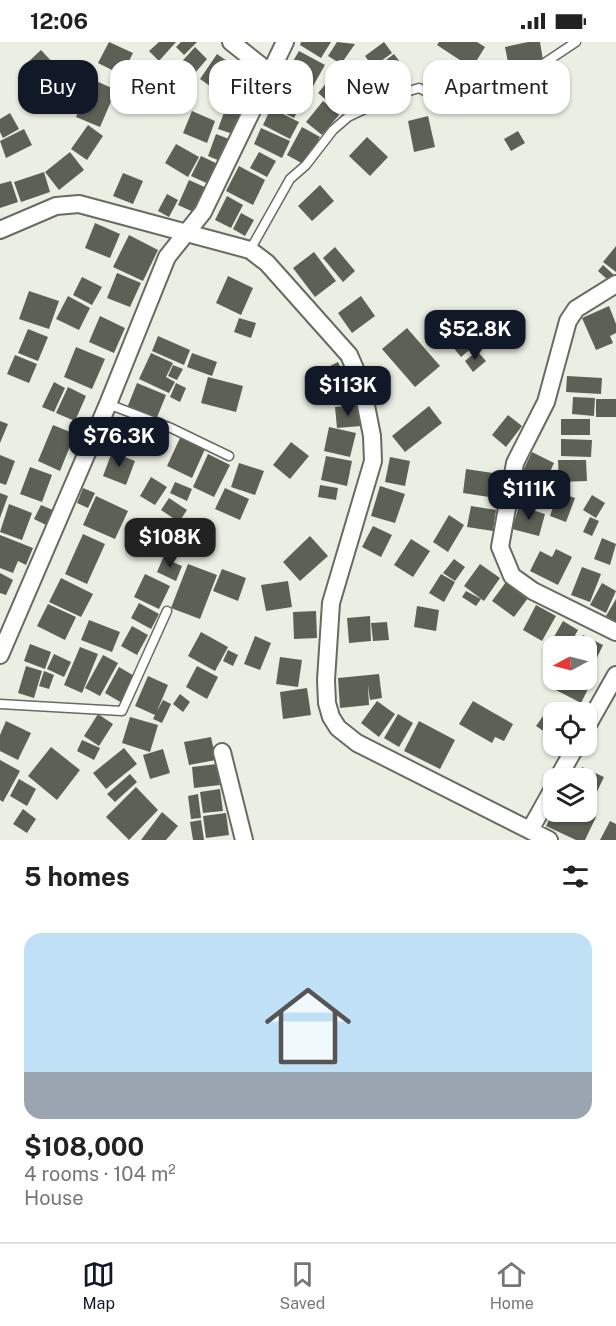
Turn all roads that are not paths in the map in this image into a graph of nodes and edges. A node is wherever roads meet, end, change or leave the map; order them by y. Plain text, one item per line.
1 (231, 42) edge
2 (285, 42) edge
3 (576, 42) edge
4 (254, 60) edge
5 (275, 60) edge
6 (249, 114) edge
7 (0, 230) edge
8 (185, 232) junction
9 (249, 250) junction
10 (615, 289) edge
11 (108, 404) junction
12 (230, 456) dead end
13 (166, 611) dead end
14 (616, 632) edge
15 (0, 655) edge
16 (616, 675) edge
17 (0, 704) edge
18 (597, 709) edge
19 (222, 752) dead end
20 (544, 822) edge
21 (540, 837) edge
22 (244, 840) edge

1 - 4 street
2 - 5 street
3 - 9 lane
6 - 8 street
7 - 8 street
8 - 9 street
8 - 11 street
9 - 21 street
10 - 14 street
11 - 12 lane
11 - 15 street
13 - 17 lane
16 - 18 street
19 - 22 street
20 - 21 street

